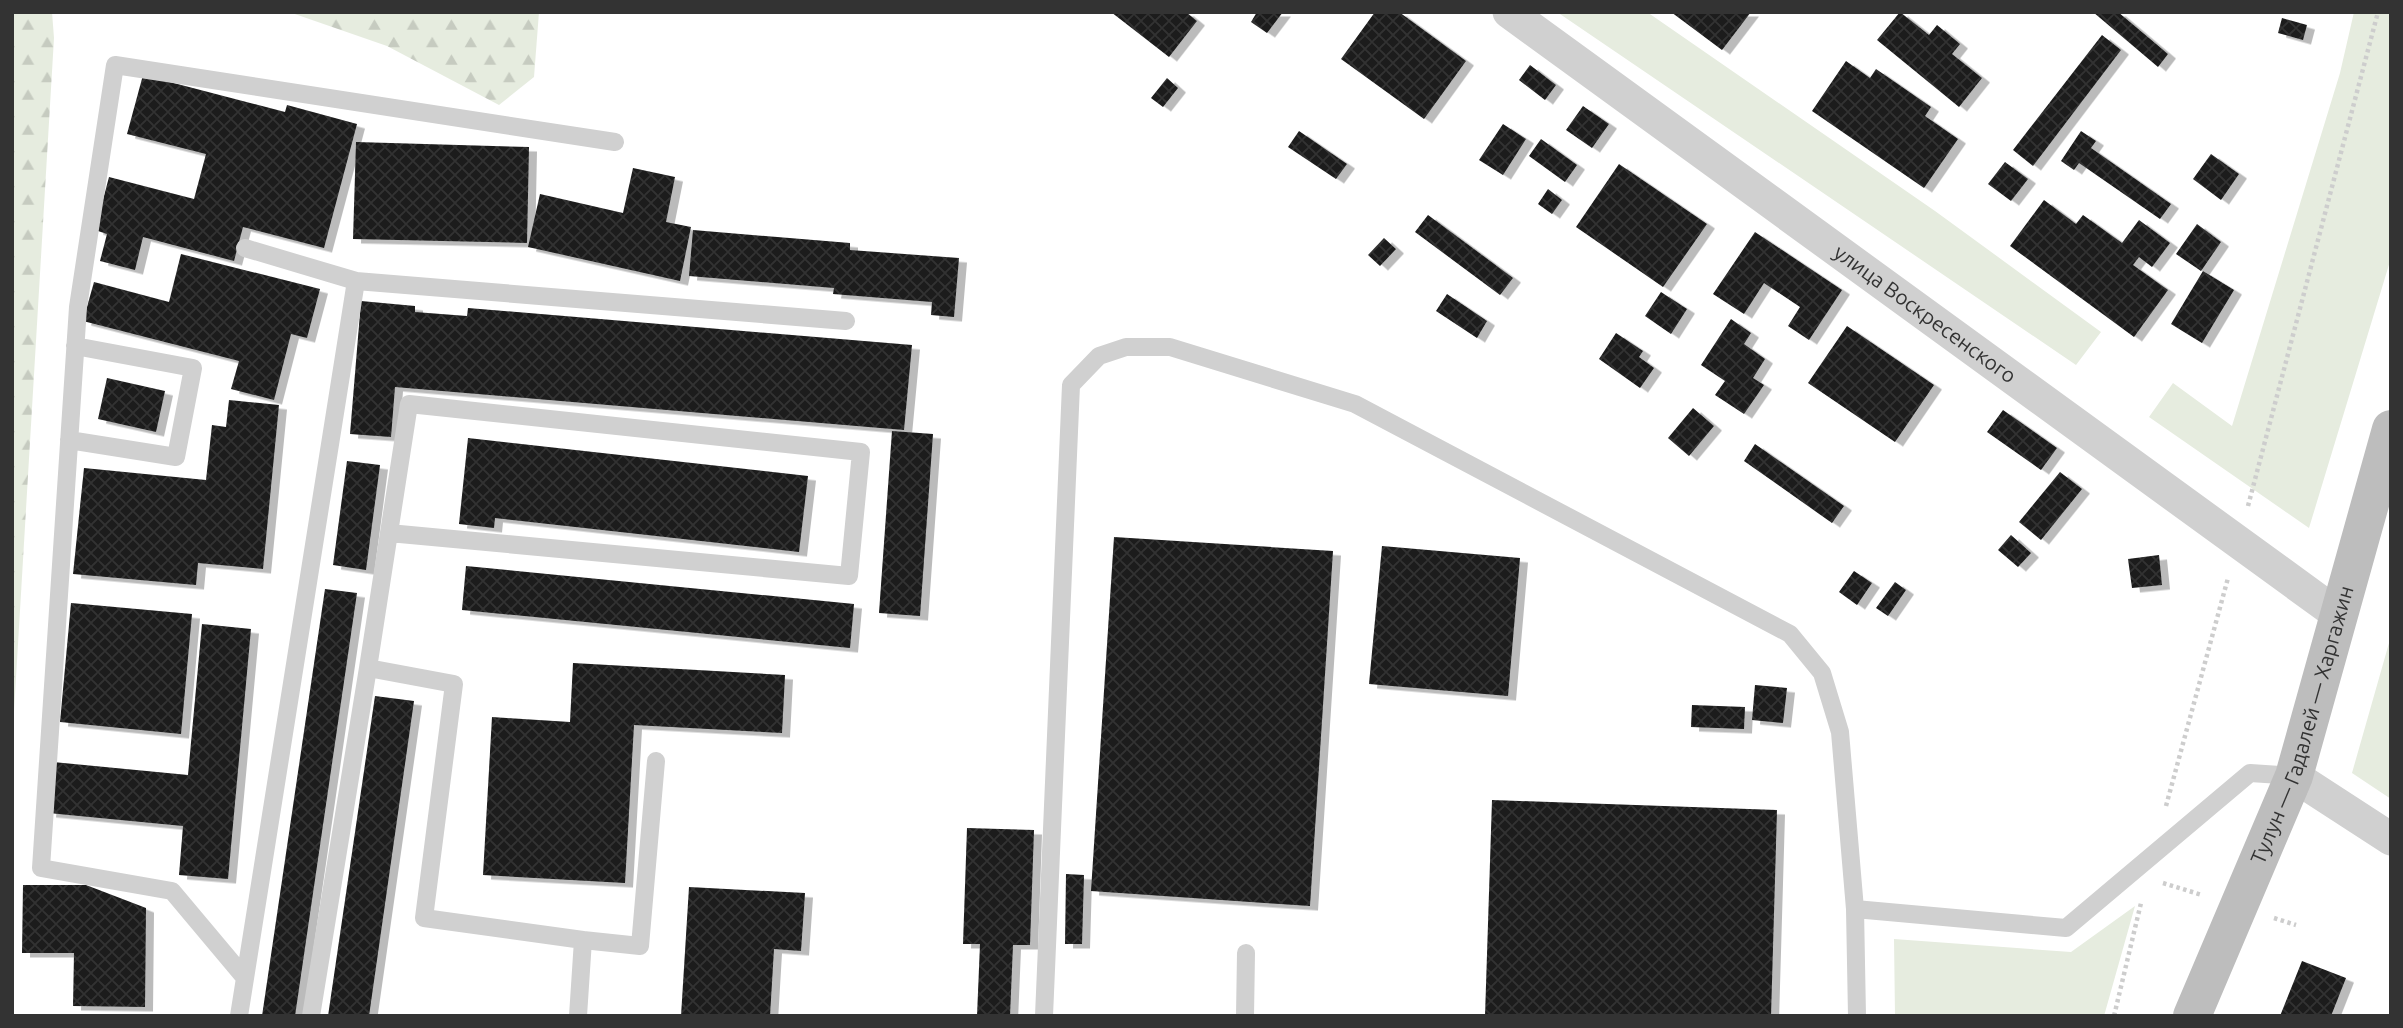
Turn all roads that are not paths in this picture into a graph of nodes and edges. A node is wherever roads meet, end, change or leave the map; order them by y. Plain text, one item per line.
1 (1509, 12) edge
2 (615, 142) dead end
3 (245, 248) dead end
4 (356, 281) junction
5 (846, 321) dead end
6 (75, 346) junction
7 (2391, 429) edge
8 (69, 440) junction
9 (389, 533) junction
10 (2340, 616) junction
11 (368, 668) junction
12 (656, 761) dead end
13 (2294, 776) junction
14 (2391, 839) edge
15 (1855, 909) junction
16 (583, 940) junction
17 (1246, 953) dead end
18 (245, 978) junction
19 (239, 1016) edge
20 (311, 1016) edge
21 (578, 1016) edge
22 (1044, 1016) edge
23 (1245, 1016) edge
24 (1857, 1016) edge
25 (2192, 1016) edge

1 - 10 street, улица Воскресенского
2 - 6 lane
3 - 4 lane
4 - 5 lane
4 - 18 lane
6 - 8 lane
6 - 8 lane
7 - 10 street, Тулун — Гадалей — Харгажин
8 - 18 lane
9 - 9 lane
9 - 11 lane
10 - 13 street, Тулун — Гадалей — Харгажин
11 - 16 lane
11 - 20 lane
12 - 16 lane
13 - 14 street
13 - 15 lane
13 - 25 street, Тулун — Гадалей — Харгажин
15 - 22 lane
15 - 24 lane
16 - 21 lane
17 - 23 lane
18 - 19 lane

